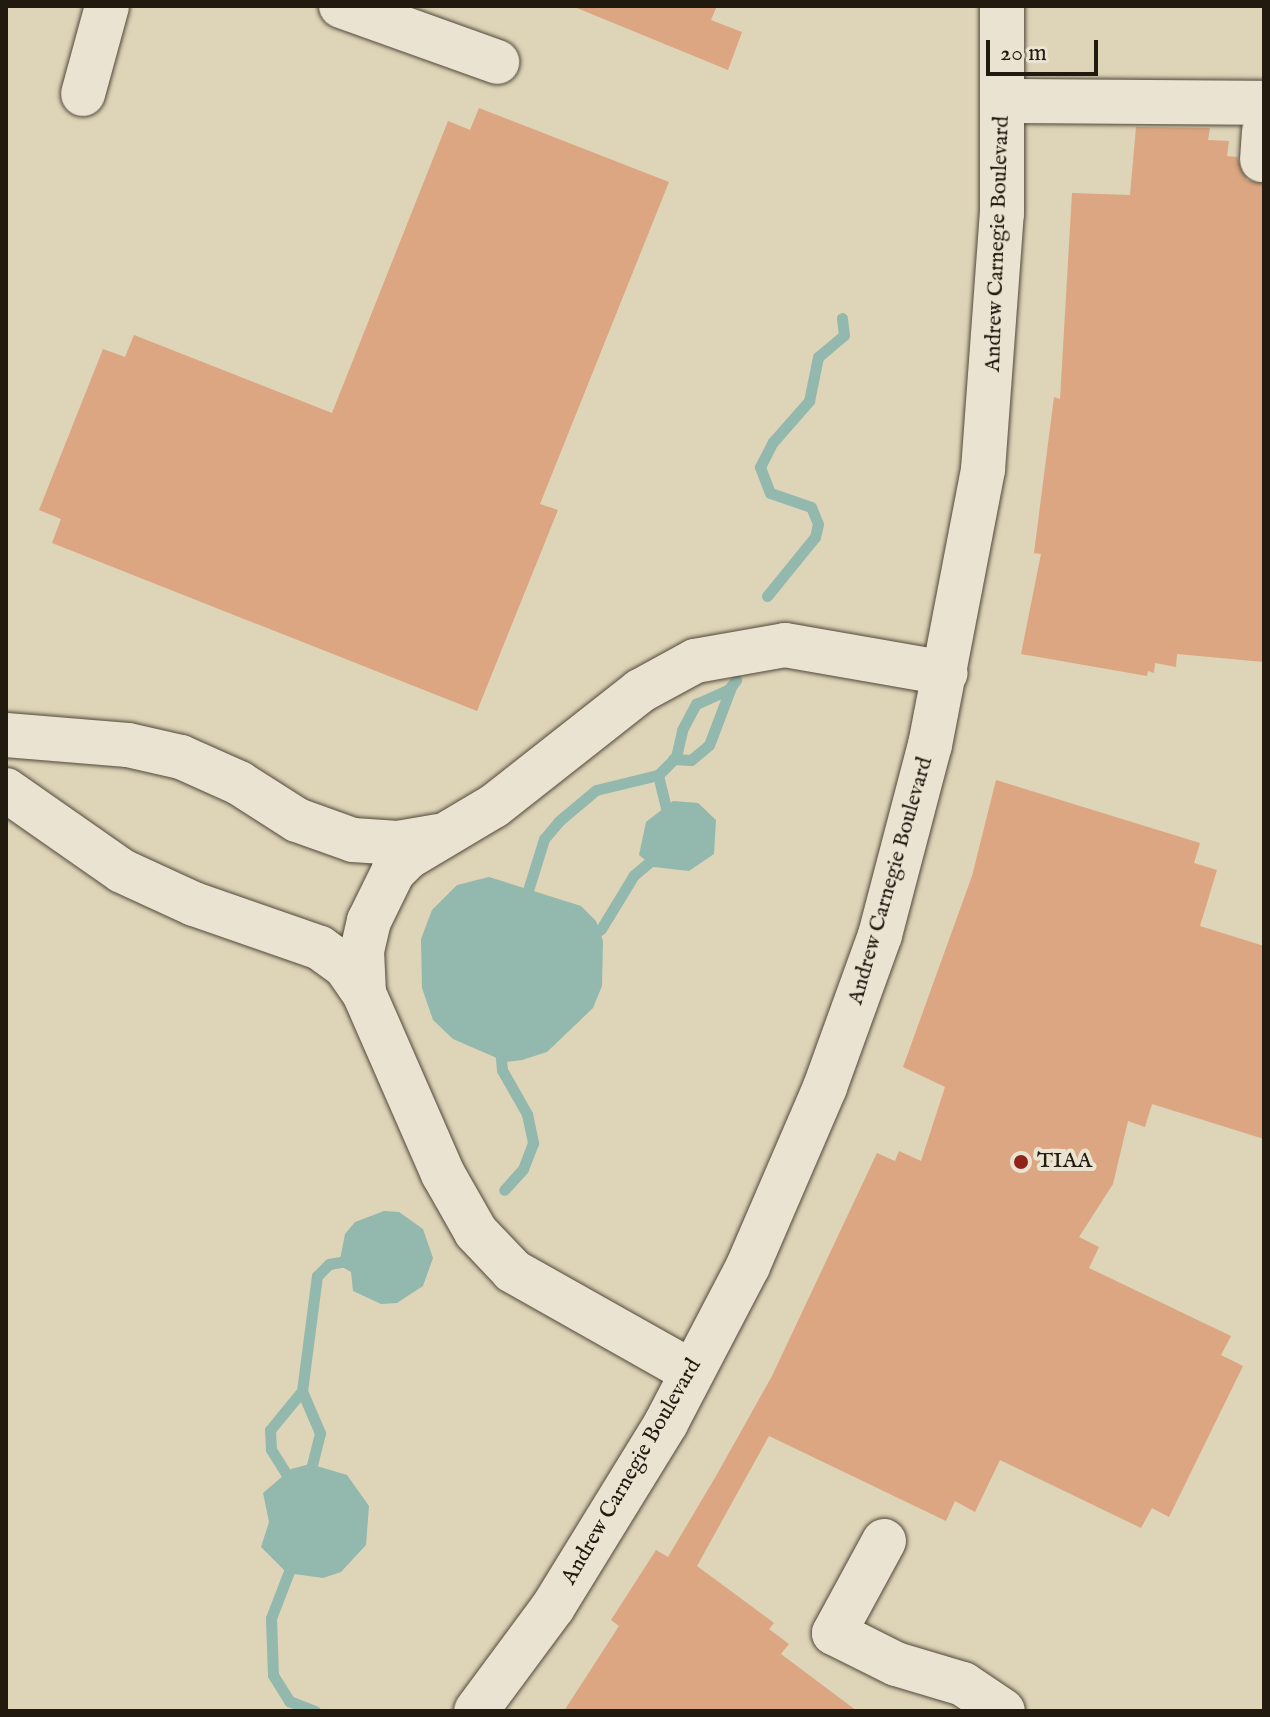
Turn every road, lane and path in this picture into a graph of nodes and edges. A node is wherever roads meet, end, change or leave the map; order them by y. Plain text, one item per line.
1 (107, 6) edge
2 (341, 6) edge
3 (1002, 6) edge
4 (497, 62) dead end
5 (83, 94) dead end
6 (1004, 101) junction
7 (1264, 103) edge
8 (946, 673) junction
9 (6, 735) edge
10 (6, 790) edge
11 (451, 832) junction
12 (364, 993) junction
13 (692, 1372) junction
14 (884, 1541) dead end
15 (476, 1711) edge
16 (1003, 1711) edge

1 - 5 street
2 - 4 street
3 - 6 street, Andrew Carnegie Boulevard
6 - 7 street
6 - 8 street, Andrew Carnegie Boulevard
8 - 11 street
8 - 13 street, Andrew Carnegie Boulevard
9 - 11 street
10 - 12 street
11 - 12 street
12 - 13 street
13 - 15 street, Andrew Carnegie Boulevard
14 - 16 street

